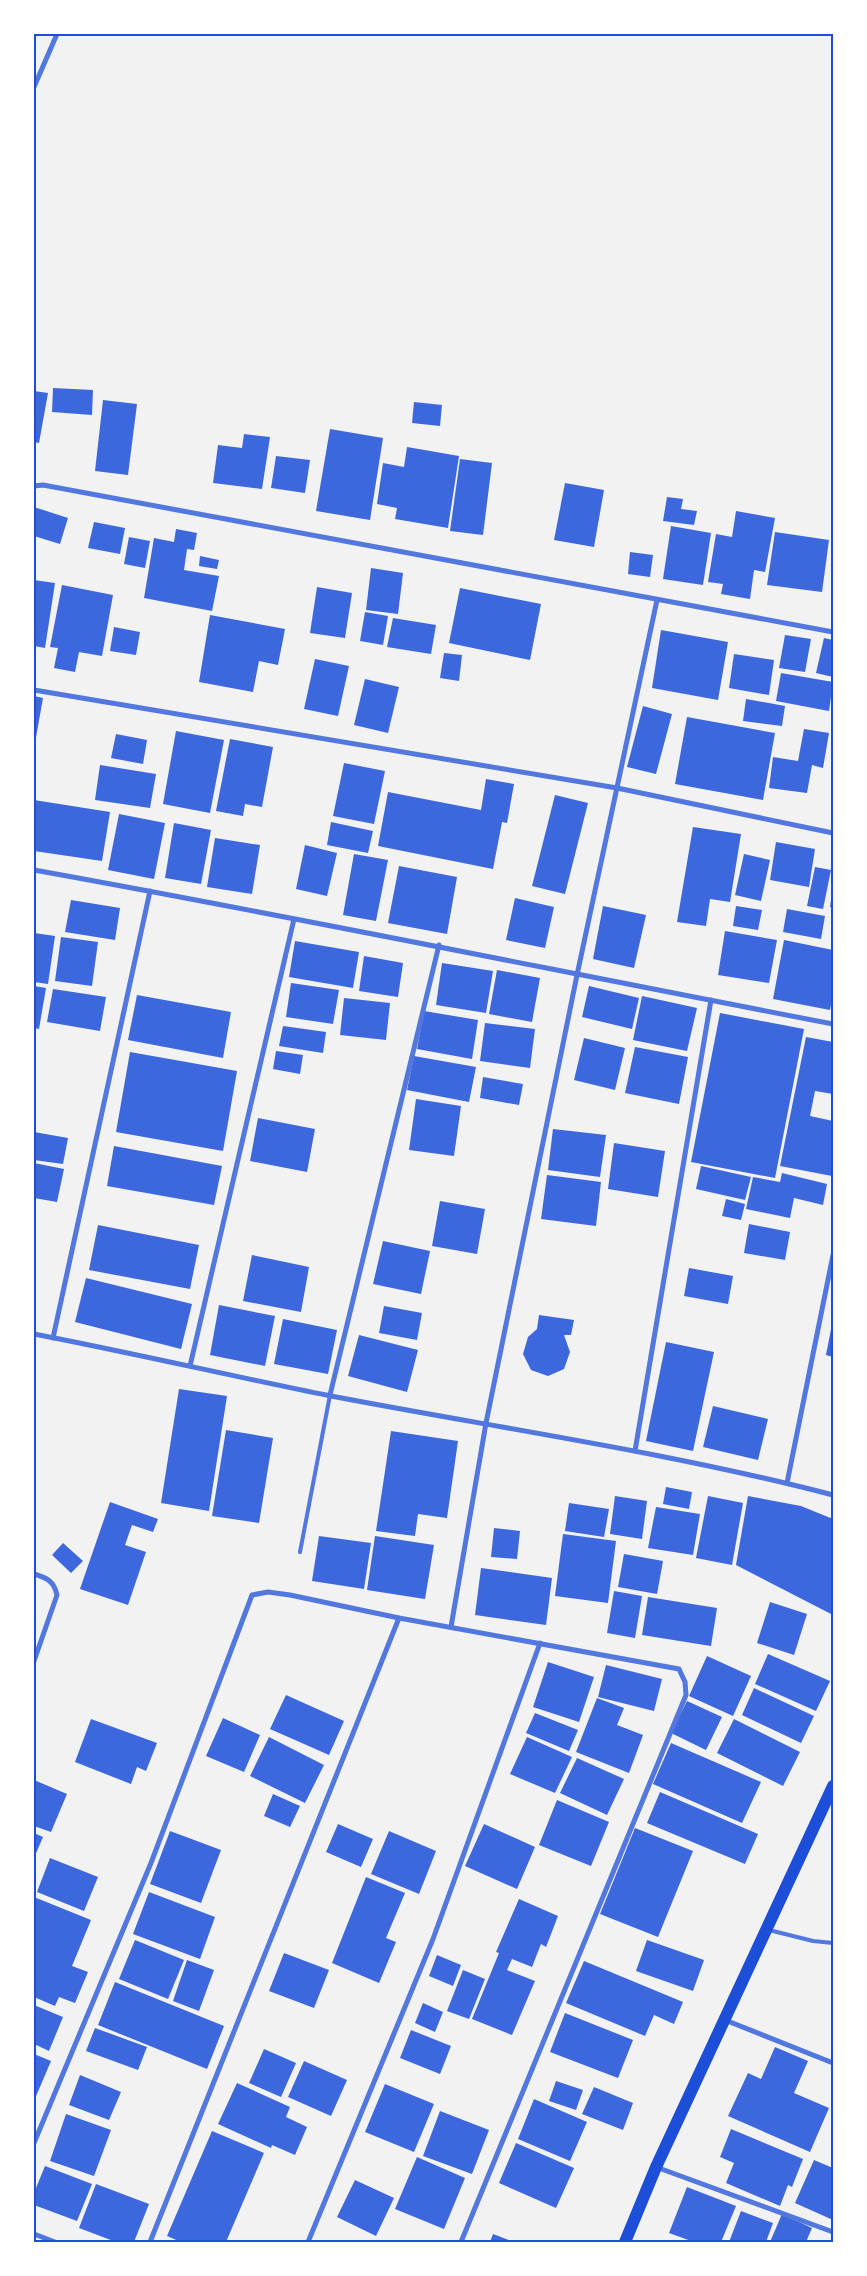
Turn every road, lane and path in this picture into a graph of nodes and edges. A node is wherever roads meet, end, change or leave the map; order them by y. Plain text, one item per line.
1 (57, 34) edge
2 (34, 87) edge
3 (34, 486) edge
4 (658, 600) junction
5 (833, 632) edge
6 (34, 690) edge
7 (617, 788) junction
8 (833, 833) edge
9 (34, 870) edge
10 (150, 891) junction
11 (294, 919) junction
12 (438, 945) junction
13 (577, 975) junction
14 (712, 1000) junction
15 (833, 1024) edge
16 (833, 1255) edge
17 (34, 1334) edge
18 (53, 1338) junction
19 (190, 1366) junction
20 (330, 1395) junction
21 (486, 1423) junction
22 (636, 1451) junction
23 (787, 1483) junction
24 (833, 1495) edge
25 (300, 1552) dead end
26 (34, 1574) edge
27 (399, 1618) junction
28 (451, 1627) junction
29 (540, 1643) junction
30 (34, 1661) edge
31 (833, 1786) edge
32 (767, 1929) junction
33 (833, 1943) edge
34 (724, 2020) junction
35 (833, 2063) edge
36 (34, 2143) edge
37 (656, 2167) junction
38 (833, 2232) edge
39 (34, 2234) edge
40 (54, 2242) edge
41 (150, 2242) edge
42 (308, 2242) edge
43 (461, 2242) edge
44 (625, 2242) edge

1 - 2 street
3 - 4 street
4 - 5 street
4 - 7 street
6 - 7 street
7 - 8 street
7 - 13 street
9 - 10 street
10 - 11 street
10 - 18 street
11 - 12 street
11 - 19 street
12 - 13 street
12 - 20 street
13 - 14 street
13 - 21 street
14 - 15 street
14 - 22 street
16 - 23 street
17 - 18 street
18 - 19 street
19 - 20 street
20 - 21 street
20 - 25 lane
21 - 22 street
21 - 28 street
22 - 23 street
23 - 24 street
26 - 30 street
27 - 28 street
27 - 36 street
27 - 41 street
28 - 29 street
29 - 42 street
29 - 43 street
31 - 32 main road
32 - 33 lane
32 - 34 main road
34 - 35 street
34 - 37 main road
37 - 38 street
37 - 44 main road
39 - 40 street

